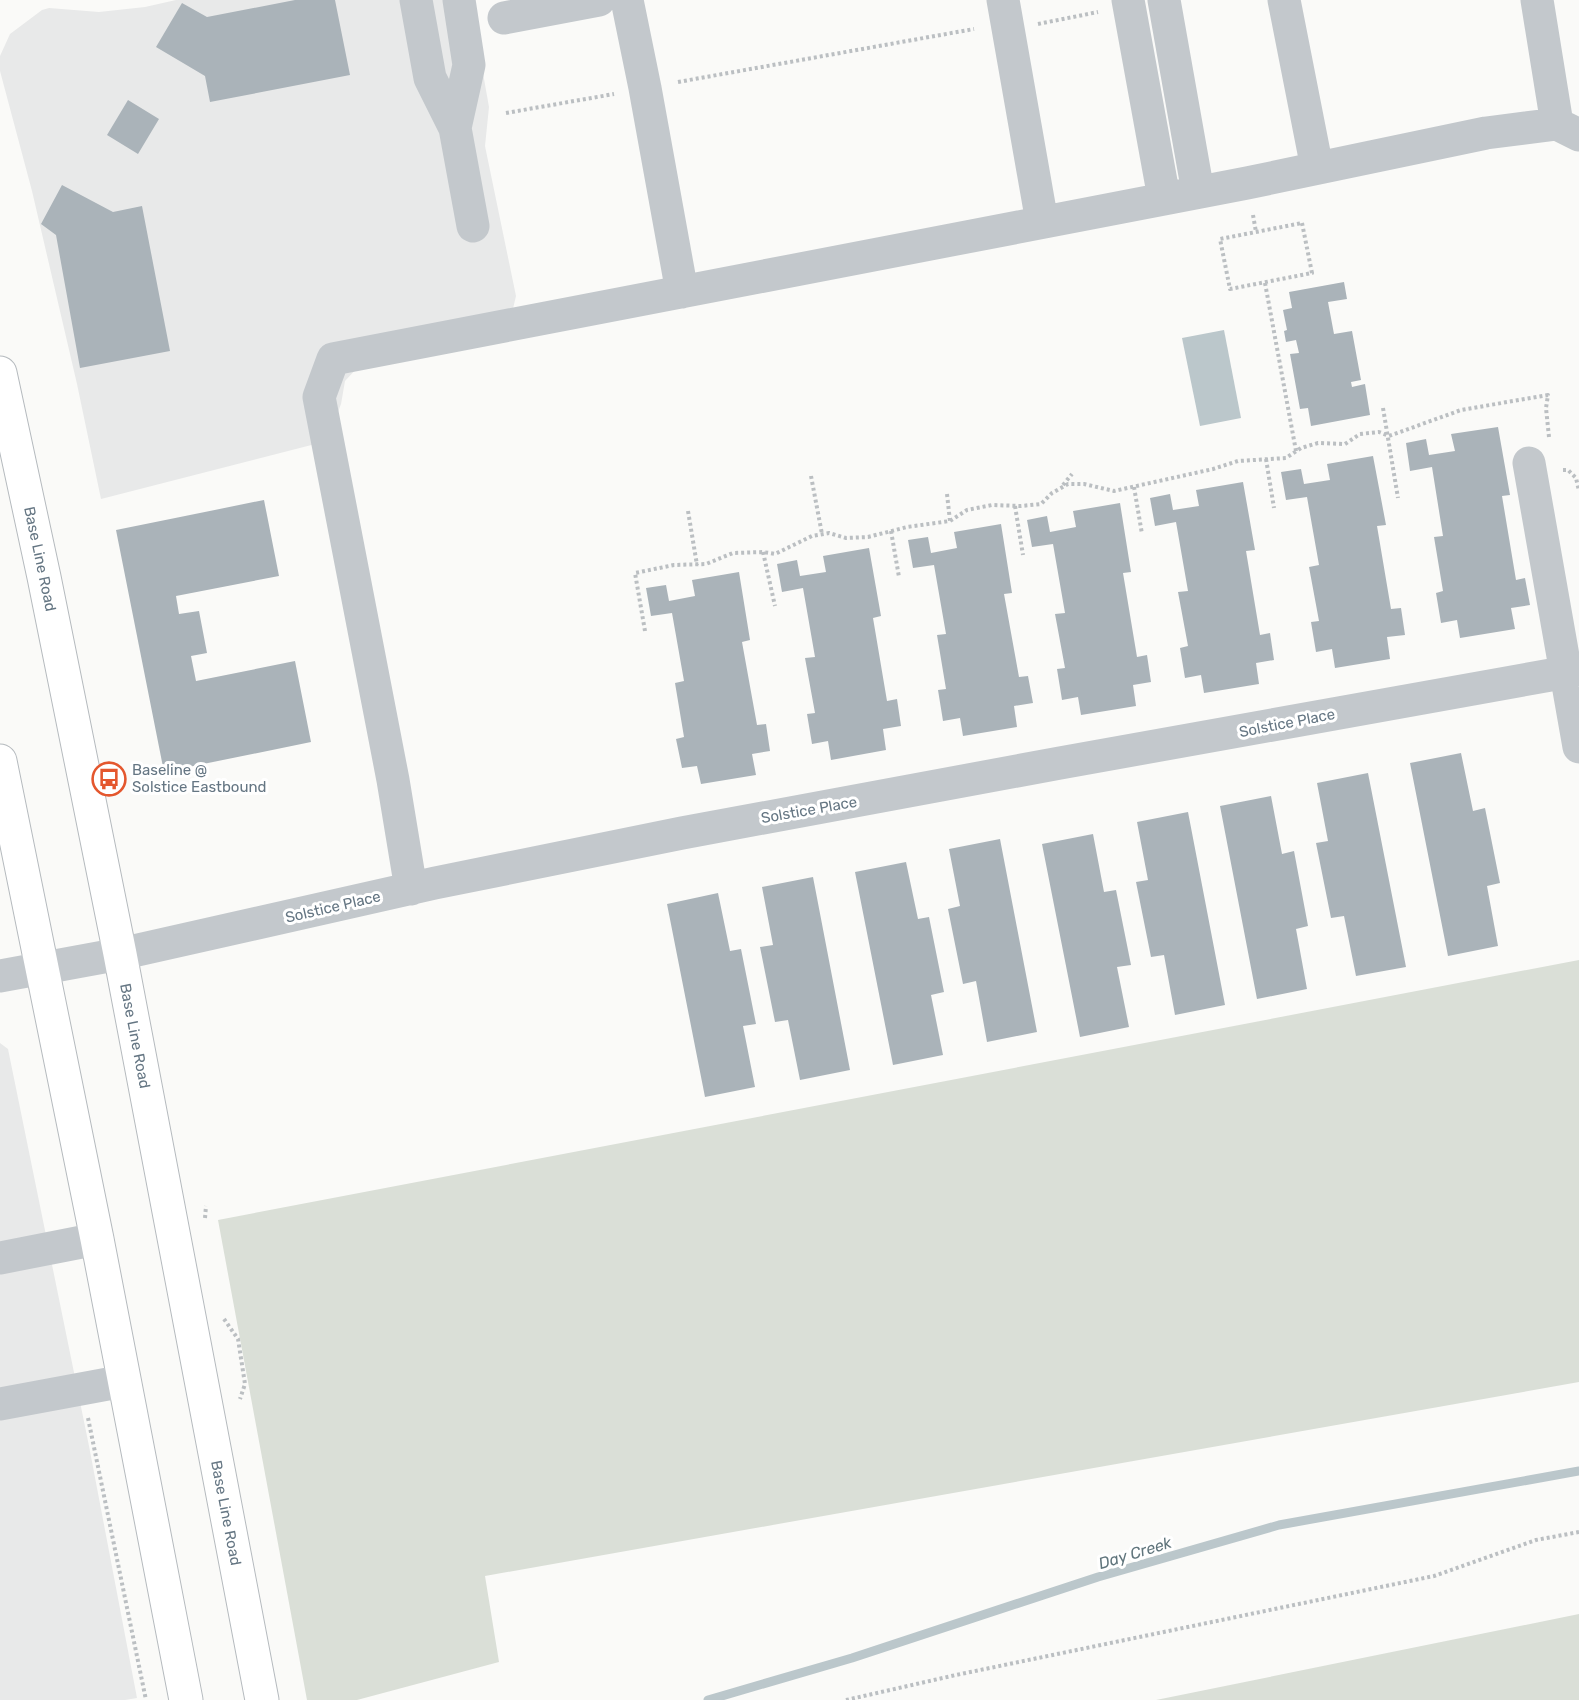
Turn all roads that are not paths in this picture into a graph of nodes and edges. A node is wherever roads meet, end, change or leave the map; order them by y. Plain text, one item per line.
1 (416, 0) edge
2 (459, 0) edge
3 (599, 0) edge
4 (627, 0) edge
5 (1164, 0) edge
6 (1284, 0) edge
7 (1537, 0) edge
8 (1117, 5) edge
9 (504, 18) dead end
10 (1006, 18) edge
11 (455, 128) junction
12 (1568, 129) edge
13 (1317, 168) junction
14 (1198, 192) junction
15 (1164, 198) junction
16 (1042, 222) junction
17 (472, 226) dead end
18 (682, 292) junction
19 (0, 373) edge
20 (1529, 463) dead end
21 (1572, 671) edge
22 (1579, 747) edge
23 (0, 761) edge
24 (411, 889) junction
25 (120, 954) junction
26 (42, 968) junction
27 (0, 976) edge
28 (97, 1239) junction
29 (0, 1258) edge
30 (124, 1381) junction
31 (0, 1404) edge
32 (186, 1700) edge
33 (262, 1700) edge

1 - 11 street
2 - 11 street
3 - 9 street
4 - 18 street
5 - 14 street
6 - 13 street
7 - 12 street
8 - 15 street
10 - 16 street
11 - 17 street
12 - 13 street
13 - 14 street
14 - 15 street
15 - 16 street
16 - 18 street
18 - 24 street
19 - 25 main road, Base Line Road
20 - 21 street
21 - 22 street
21 - 24 street, Solstice Place
23 - 26 main road
24 - 25 street, Solstice Place
25 - 26 street, Solstice Place
25 - 33 main road, Base Line Road
26 - 27 street, Solstice Place
26 - 28 main road
28 - 29 street
28 - 30 main road
30 - 31 street
30 - 32 main road

